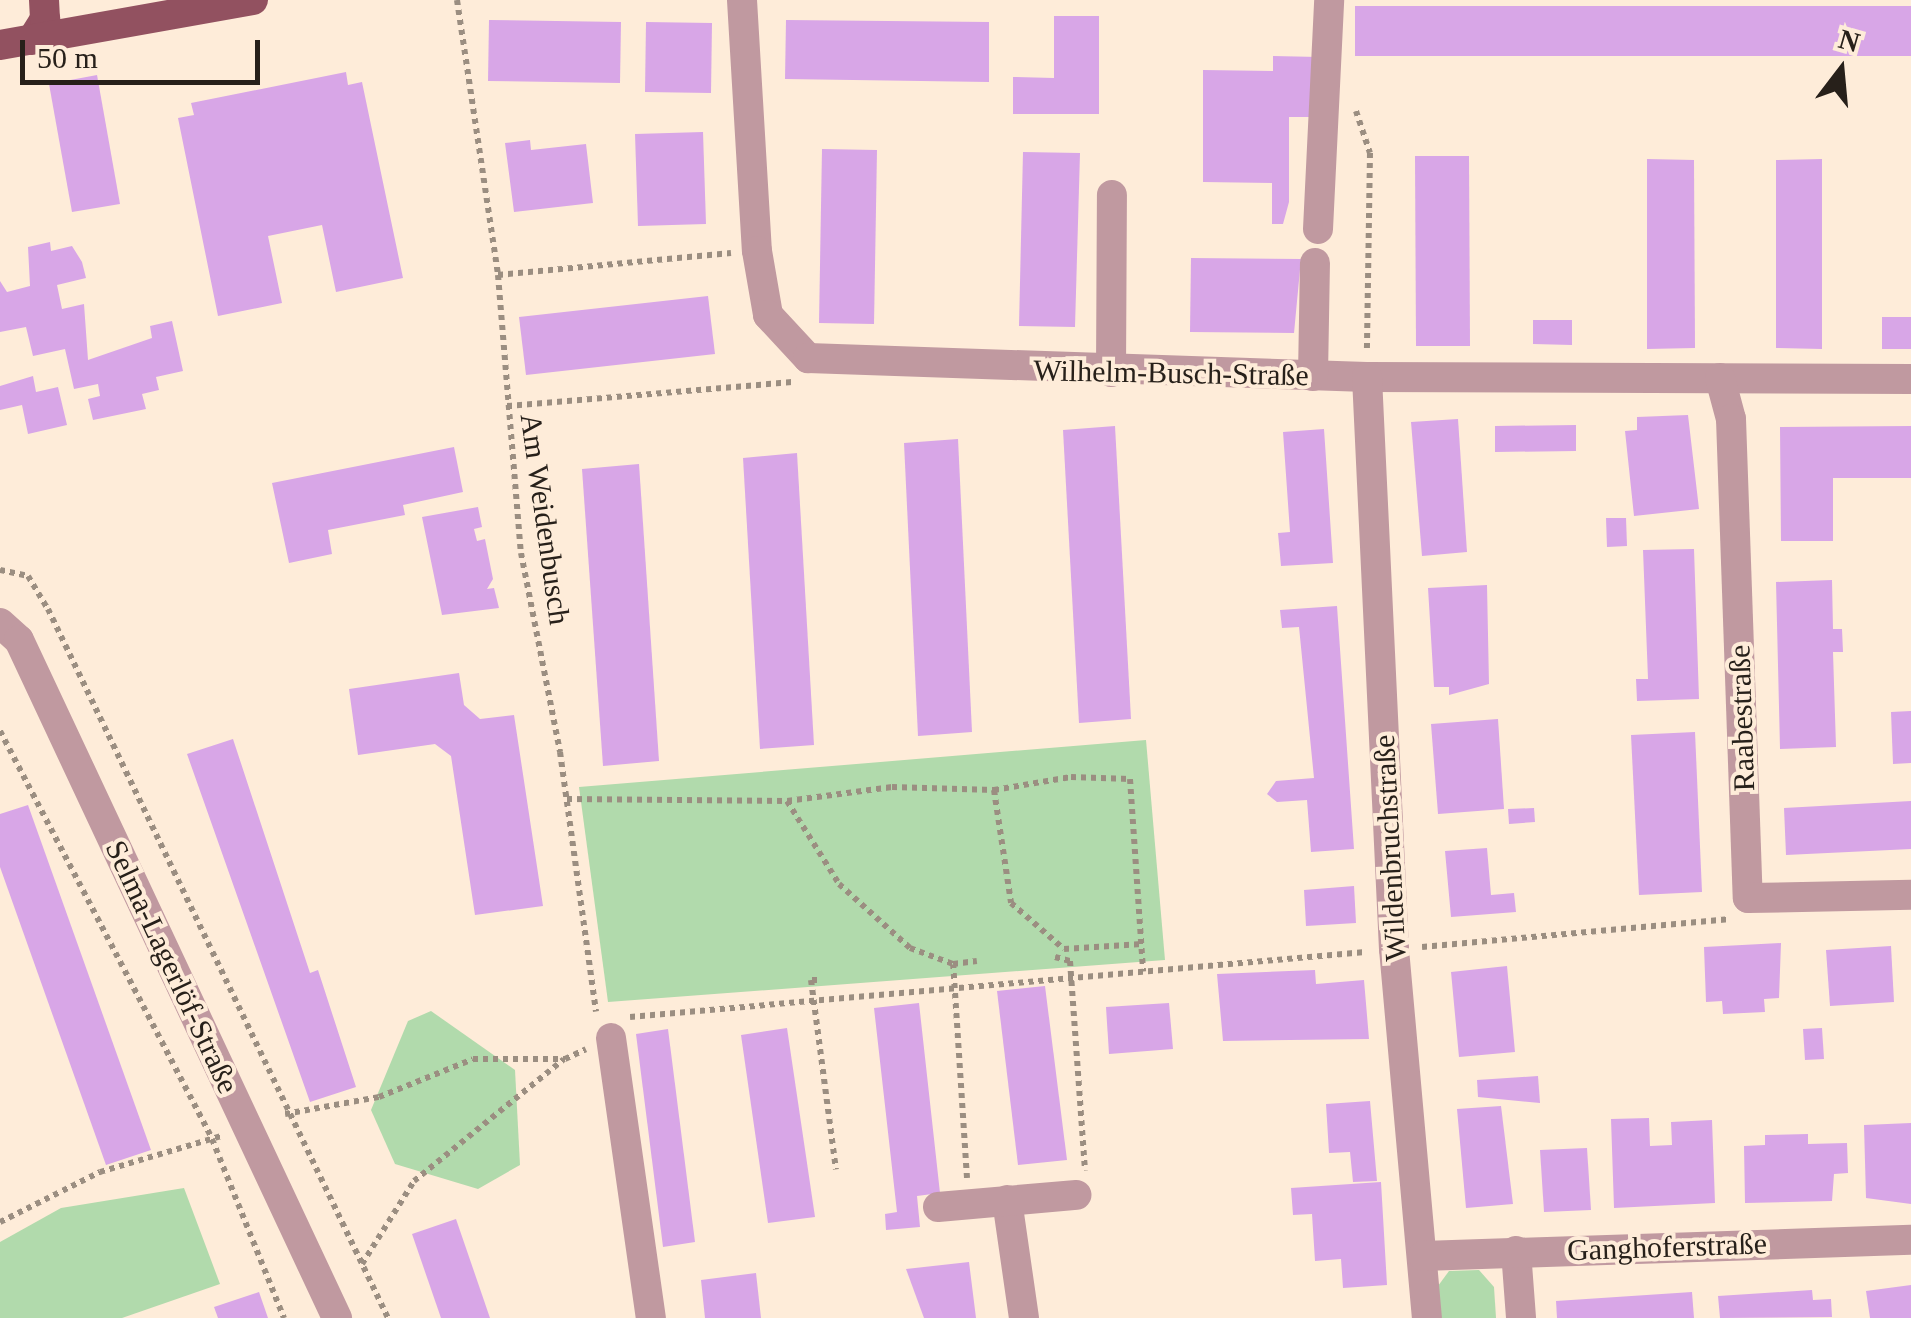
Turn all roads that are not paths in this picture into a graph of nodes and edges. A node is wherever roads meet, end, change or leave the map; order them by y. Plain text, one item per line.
1 (44, 0) edge
2 (253, 0) edge
3 (742, 0) edge
4 (1330, 0) edge
5 (107, 13) edge
6 (32, 40) junction
7 (0, 45) edge
8 (1112, 195) dead end
9 (1318, 229) dead end
10 (1315, 263) dead end
11 (1111, 372) junction
12 (1313, 376) junction
13 (1367, 378) junction
14 (1720, 378) junction
15 (1911, 379) edge
16 (0, 623) edge
17 (1911, 895) edge
18 (608, 1024) road end
19 (1076, 1195) road end
20 (996, 1201) junction
21 (938, 1207) dead end
22 (1911, 1240) edge
23 (1516, 1251) junction
24 (1423, 1256) junction
25 (337, 1318) edge
26 (651, 1318) edge
27 (1024, 1318) edge
28 (1427, 1318) edge
29 (1521, 1318) edge

1 - 6 main road
2 - 5 main road
3 - 11 street, Wilhelm-Busch-Straße
4 - 9 street
5 - 6 main road
6 - 7 main road
8 - 11 street
10 - 12 street
11 - 12 street, Wilhelm-Busch-Straße
12 - 13 street, Wilhelm-Busch-Straße
13 - 14 street, Wilhelm-Busch-Straße
13 - 24 street, Wildenbruchstraße
14 - 15 street, Wilhelm-Busch-Straße
14 - 17 street, Raabestraße
16 - 25 street, Selma-Lagerlöf-Straße
18 - 26 street
19 - 20 street
20 - 21 street
20 - 27 street
22 - 23 street, Ganghoferstraße
23 - 24 street, Ganghoferstraße
23 - 29 street
24 - 28 street, Wildenbruchstraße

